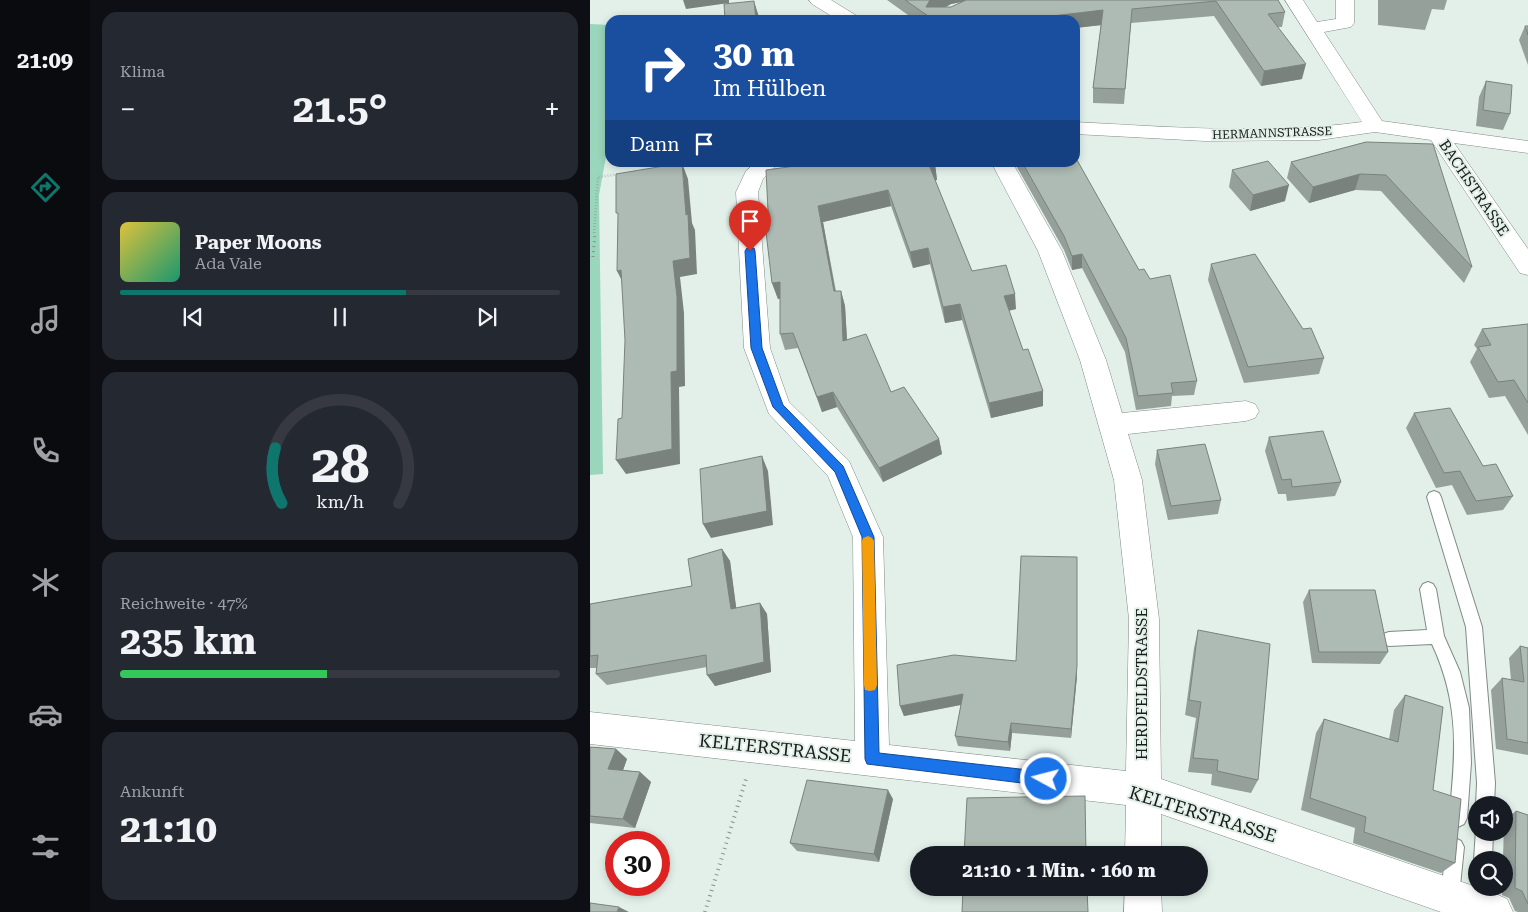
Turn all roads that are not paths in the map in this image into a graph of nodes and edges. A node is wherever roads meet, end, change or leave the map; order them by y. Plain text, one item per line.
1 (818, 0) edge
2 (1294, 0) edge
3 (1345, 0) edge
4 (843, 15) edge
5 (1311, 29) junction
6 (1375, 126) junction
7 (1080, 128) edge
8 (1438, 135) junction
9 (1528, 147) edge
10 (764, 167) edge
11 (1004, 167) edge
12 (1528, 267) edge
13 (1246, 411) dead end
14 (1112, 425) junction
15 (1434, 497) dead end
16 (1428, 589) dead end
17 (1436, 637) junction
18 (1389, 639) dead end
19 (590, 728) edge
20 (872, 759) junction
21 (1142, 790) junction
22 (1485, 796) edge
23 (1143, 846) edge
24 (1143, 896) edge
25 (1477, 900) edge
26 (1143, 912) edge

1 - 4 street
2 - 5 street
3 - 5 street
5 - 6 street
6 - 7 street, HERMANNSTRASSE
6 - 8 street, HERMANNSTRASSE
8 - 9 street, HERMANNSTRASSE
8 - 12 street, BACHSTRASSE
10 - 20 street
11 - 14 street, HERDFELDSTRASSE
13 - 14 street
14 - 21 street, HERDFELDSTRASSE
15 - 22 lane
16 - 17 lane, KELTERSTRASSE
17 - 18 lane
17 - 25 lane, KELTERSTRASSE
19 - 20 street, KELTERSTRASSE
20 - 21 street, KELTERSTRASSE
21 - 23 street, HERDFELDSTRASSE
21 - 25 street, KELTERSTRASSE
24 - 26 street

